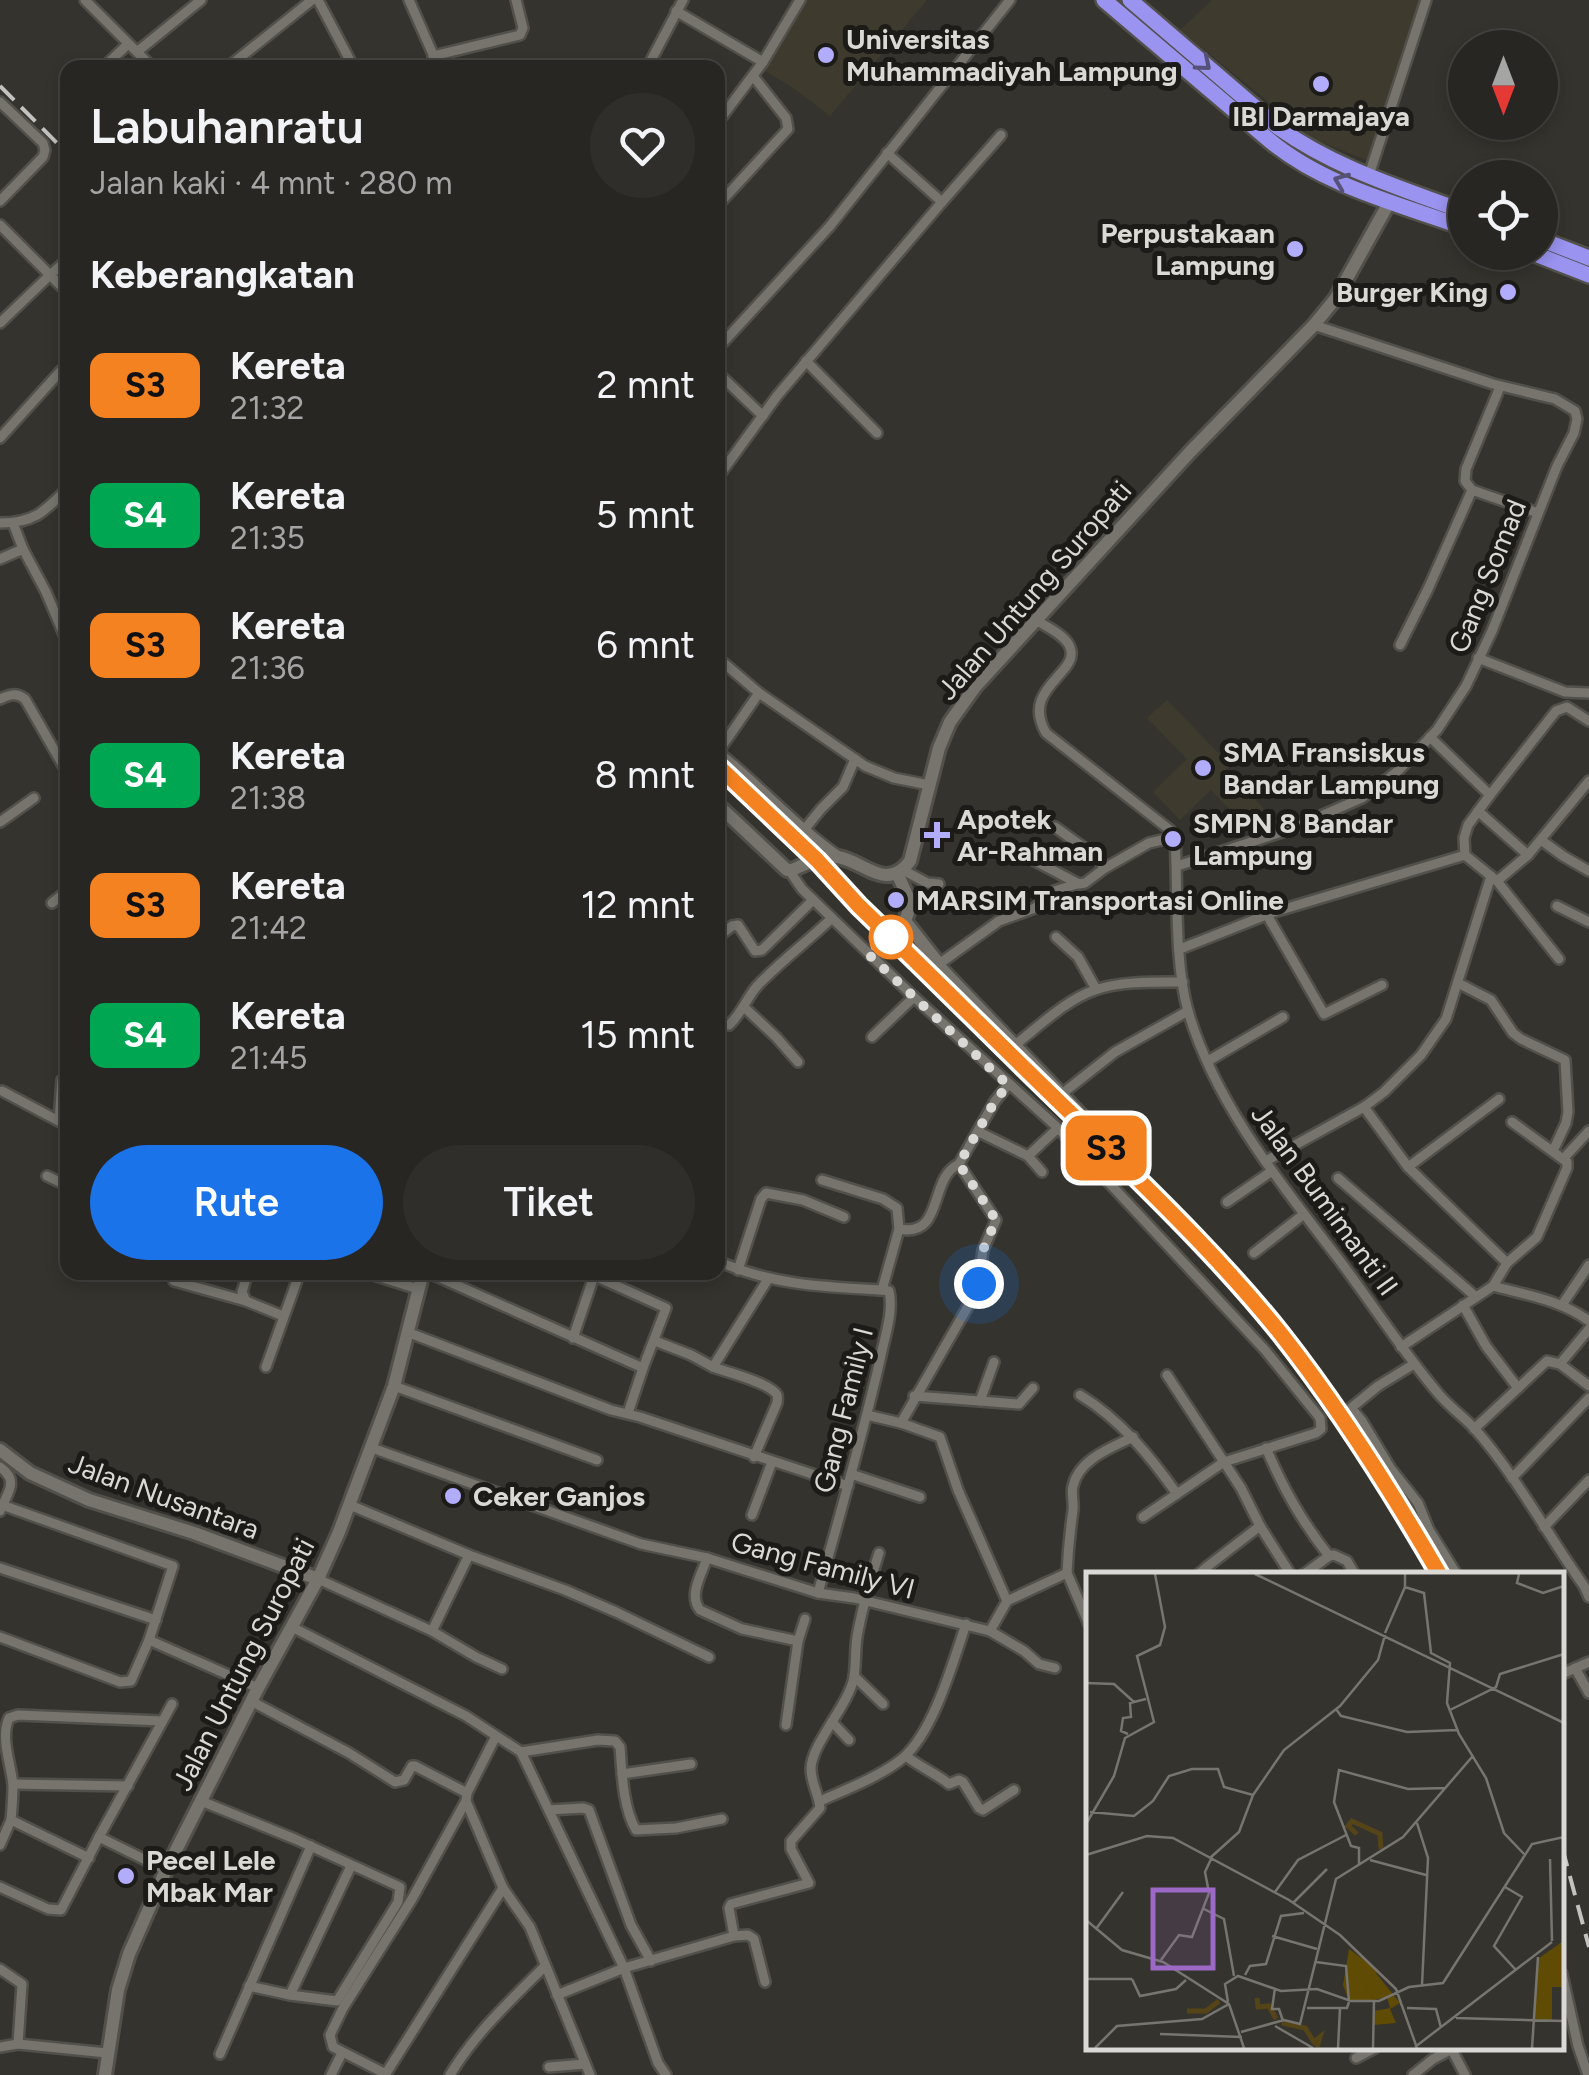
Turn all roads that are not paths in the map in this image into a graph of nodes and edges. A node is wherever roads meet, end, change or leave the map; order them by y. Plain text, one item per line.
1 (85, 0) edge
2 (201, 0) edge
3 (315, 0) edge
4 (410, 0) edge
5 (518, 0) edge
6 (684, 0) edge
7 (800, 0) edge
8 (1010, 0) edge
9 (1104, 0) edge
10 (1130, 0) edge
11 (1426, 0) edge
12 (676, 11) junction
13 (128, 44) junction
14 (1168, 44) junction
15 (138, 52) junction
16 (433, 56) junction
17 (111, 60) edge
18 (146, 60) edge
19 (238, 60) edge
20 (349, 60) edge
21 (435, 60) edge
22 (651, 60) edge
23 (763, 62) junction
24 (753, 76) junction
25 (0, 102) edge
26 (725, 113) edge
27 (1002, 135) dead end
28 (886, 153) junction
29 (1369, 175) junction
30 (725, 196) edge
31 (0, 201) edge
32 (1390, 201) junction
33 (942, 202) junction
34 (1448, 212) edge
35 (1448, 215) edge
36 (0, 225) edge
37 (1558, 250) edge
38 (1558, 255) edge
39 (1589, 258) edge
40 (60, 266) edge
41 (50, 275) junction
42 (1589, 275) edge
43 (60, 285) edge
44 (0, 323) edge
45 (1314, 325) junction
46 (725, 340) edge
47 (806, 361) junction
48 (60, 372) edge
49 (725, 380) edge
50 (1500, 387) junction
51 (764, 416) junction
52 (877, 433) dead end
53 (0, 438) edge
54 (725, 469) edge
55 (1472, 490) junction
56 (60, 496) edge
57 (1538, 512) junction
58 (0, 523) edge
59 (13, 523) junction
60 (23, 550) junction
61 (0, 558) edge
62 (1036, 620) junction
63 (60, 625) edge
64 (1400, 645) dead end
65 (1478, 658) junction
66 (725, 664) edge
67 (759, 693) junction
68 (1589, 694) edge
69 (0, 699) edge
70 (1589, 720) edge
71 (1430, 737) junction
72 (725, 742) edge
73 (725, 758) edge
74 (855, 759) junction
75 (60, 760) edge
76 (1589, 781) edge
77 (929, 784) junction
78 (1490, 794) junction
79 (34, 798) dead end
80 (1478, 811) junction
81 (725, 812) edge
82 (0, 822) edge
83 (1056, 827) dead end
84 (804, 830) junction
85 (1174, 837) junction
86 (1542, 840) junction
87 (1016, 850) dead end
88 (1528, 854) junction
89 (1466, 855) junction
90 (842, 858) junction
91 (1177, 866) junction
92 (1105, 868) junction
93 (789, 870) junction
94 (1589, 871) edge
95 (900, 872) junction
96 (1494, 878) junction
97 (939, 884) dead end
98 (1077, 884) junction
99 (60, 897) edge
100 (813, 900) junction
101 (52, 904) dead end
102 (1557, 906) dead end
103 (1267, 915) junction
104 (832, 918) junction
105 (1589, 922) edge
106 (725, 932) edge
107 (1056, 937) dead end
108 (1180, 948) junction
109 (1559, 959) dead end
110 (939, 964) junction
111 (1183, 982) junction
112 (1458, 983) junction
113 (1382, 986) dead end
114 (1096, 989) junction
115 (914, 997) junction
116 (744, 1008) junction
117 (1188, 1011) junction
118 (1283, 1017) dead end
119 (725, 1025) edge
120 (872, 1037) dead end
121 (1015, 1046) junction
122 (1208, 1061) junction
123 (798, 1062) dead end
124 (1008, 1085) junction
125 (2, 1091) edge
126 (1064, 1093) junction
127 (1500, 1100) dead end
128 (1364, 1107) junction
129 (60, 1122) edge
130 (1512, 1122) dead end
131 (1058, 1128) junction
132 (1589, 1131) edge
133 (979, 1132) junction
134 (1128, 1141) dead end
135 (1553, 1151) junction
136 (1028, 1156) junction
137 (1564, 1158) junction
138 (959, 1164) junction
139 (1269, 1166) junction
140 (1408, 1168) junction
141 (1042, 1172) dead end
142 (47, 1176) dead end
143 (1338, 1178) dead end
144 (822, 1180) dead end
145 (60, 1182) edge
146 (1227, 1202) dead end
147 (1304, 1214) junction
148 (844, 1217) dead end
149 (899, 1229) junction
150 (1254, 1253) dead end
151 (1507, 1263) junction
152 (725, 1264) edge
153 (1589, 1265) edge
154 (738, 1270) junction
155 (768, 1279) junction
156 (246, 1280) edge
157 (297, 1280) edge
158 (389, 1280) edge
159 (422, 1280) edge
160 (443, 1280) edge
161 (588, 1280) edge
162 (603, 1280) edge
163 (174, 1281) dead end
164 (1492, 1286) junction
165 (418, 1289) junction
166 (882, 1290) junction
167 (1476, 1297) junction
168 (246, 1301) junction
169 (1463, 1305) junction
170 (1562, 1305) junction
171 (283, 1316) junction
172 (1589, 1321) edge
173 (1589, 1329) edge
174 (407, 1332) junction
175 (574, 1338) junction
176 (654, 1341) junction
177 (1401, 1347) junction
178 (994, 1362) dead end
179 (1414, 1364) junction
180 (1560, 1364) junction
181 (266, 1366) dead end
182 (713, 1367) junction
183 (642, 1368) junction
184 (1168, 1375) dead end
185 (394, 1386) junction
186 (1589, 1386) edge
187 (1033, 1388) dead end
188 (1518, 1388) junction
189 (1080, 1395) dead end
190 (914, 1396) junction
191 (1589, 1398) edge
192 (980, 1401) junction
193 (628, 1414) junction
194 (868, 1415) junction
195 (901, 1422) junction
196 (1474, 1429) junction
197 (1133, 1436) junction
198 (372, 1448) junction
199 (1266, 1448) junction
200 (0, 1450) edge
201 (754, 1456) junction
202 (596, 1460) dead end
203 (772, 1462) junction
204 (1224, 1462) junction
205 (0, 1467) edge
206 (851, 1474) junction
207 (1512, 1478) junction
208 (1589, 1480) edge
209 (848, 1486) junction
210 (1177, 1494) junction
211 (920, 1496) dead end
212 (350, 1505) junction
213 (1, 1508) edge
214 (752, 1515) dead end
215 (1143, 1518) dead end
216 (1260, 1526) junction
217 (1544, 1527) junction
218 (879, 1553) dead end
219 (469, 1555) junction
220 (1329, 1556) junction
221 (708, 1558) junction
222 (0, 1568) edge
223 (1203, 1572) edge
224 (1288, 1572) edge
225 (1306, 1572) edge
226 (1353, 1572) edge
227 (1455, 1572) edge
228 (1068, 1573) junction
229 (318, 1579) junction
230 (1586, 1583) edge
231 (818, 1593) junction
232 (1589, 1597) edge
233 (864, 1601) junction
234 (1007, 1601) junction
235 (1086, 1617) edge
236 (805, 1618) dead end
237 (156, 1620) junction
238 (966, 1624) junction
239 (292, 1626) junction
240 (432, 1631) junction
241 (990, 1631) junction
242 (1, 1640) edge
243 (149, 1640) junction
244 (798, 1641) junction
245 (709, 1658) dead end
246 (1589, 1662) edge
247 (1055, 1668) dead end
248 (1576, 1668) junction
249 (502, 1669) dead end
250 (1564, 1673) edge
251 (854, 1676) junction
252 (1589, 1693) edge
253 (254, 1695) junction
254 (172, 1704) dead end
255 (883, 1704) dead end
256 (162, 1722) junction
257 (832, 1722) junction
258 (786, 1725) dead end
259 (496, 1736) junction
260 (849, 1740) dead end
261 (521, 1752) junction
262 (906, 1756) junction
263 (691, 1764) dead end
264 (622, 1774) junction
265 (13, 1784) junction
266 (128, 1786) junction
267 (1014, 1790) dead end
268 (466, 1797) junction
269 (201, 1801) junction
270 (820, 1801) junction
271 (549, 1810) junction
272 (722, 1818) dead end
273 (11, 1820) junction
274 (99, 1837) junction
275 (0, 1845) edge
276 (311, 1846) junction
277 (89, 1858) junction
278 (351, 1866) junction
279 (166, 1870) junction
280 (0, 1887) edge
281 (503, 1888) junction
282 (734, 1936) junction
283 (651, 1961) junction
284 (545, 1966) junction
285 (624, 1968) junction
286 (0, 1969) edge
287 (765, 1982) dead end
288 (1564, 1983) edge
289 (248, 1986) junction
290 (290, 1995) junction
291 (557, 1995) junction
292 (18, 2044) junction
293 (0, 2048) edge
294 (1370, 2050) edge
295 (1448, 2050) edge
296 (1452, 2050) edge
297 (107, 2053) junction
298 (342, 2053) junction
299 (220, 2054) dead end
300 (1356, 2058) dead end
301 (585, 2064) junction
302 (548, 2067) dead end
303 (386, 2074) edge
304 (104, 2075) edge
305 (332, 2075) edge
306 (450, 2075) edge
307 (590, 2075) edge
308 (666, 2075) edge
309 (1413, 2075) edge
310 (1465, 2075) edge
311 (1588, 2075) edge

1 - 13 street
2 - 15 street
3 - 19 street
3 - 20 street
4 - 16 street
5 - 16 street
6 - 12 street
7 - 23 street
8 - 28 street
9 - 14 highway
10 - 14 highway
11 - 29 street
12 - 22 street
12 - 23 street
13 - 15 street
13 - 17 street
14 -> 29 highway
32 -> 14 highway
15 - 18 street
16 - 21 street
23 - 24 street
24 - 26 street
24 - 30 street
25 - 31 street
27 - 33 street
28 - 33 street
28 - 46 street
29 - 34 highway
32 - 35 highway
32 - 45 main road, Jalan Untung Suropati
33 - 47 street
36 - 41 street
37 - 39 highway
38 - 42 highway
40 - 41 street
41 - 43 street
41 - 44 street
45 - 50 street, Gang Somad
45 - 62 main road, Jalan Untung Suropati
47 - 51 street
47 - 52 street
48 - 53 street
49 - 51 street
50 - 55 street, Gang Somad
50 - 57 street, Gang Somad
51 - 54 street
55 - 57 street
55 - 64 street, Gang Somad
56 - 59 street
57 - 65 street, Gang Somad
58 - 59 street
59 - 60 street
60 - 61 street
60 - 63 street
62 - 77 main road, Jalan Untung Suropati
62 - 85 street
65 - 68 street
65 - 71 street, Gang Somad
66 - 67 street
67 - 72 street
67 - 74 street
69 - 75 street
70 - 78 street
71 - 78 street
71 - 91 street, Gang Somad
73 - 84 street
74 - 77 street
74 - 84 street
76 - 86 street
77 - 95 main road, Jalan Untung Suropati
78 - 80 street
79 - 82 street
80 - 88 street
80 - 89 street
81 - 93 main road
83 - 92 street
84 - 90 street
85 - 91 street, Jalan Bumimanti II
85 - 92 street
86 - 88 street
86 - 94 street
87 - 98 street
88 - 96 street
89 - 96 street
89 - 103 street
90 - 93 main road
90 - 95 main road
91 - 108 street, Jalan Bumimanti II
92 - 98 street
93 - 100 street
95 - 97 street
95 - 110 main road
96 - 109 street
96 - 112 street
98 - 110 street
99 - 101 street
100 - 104 street
100 - 106 street
102 - 105 street
103 - 108 street
103 - 113 street
104 - 115 street
104 - 116 street
107 - 114 street
108 - 111 street, Jalan Bumimanti II
110 - 121 street
111 - 114 street
111 - 117 street, Jalan Bumimanti II
112 - 128 street
112 - 135 street
114 - 121 street
115 - 120 street
115 - 124 street
116 - 119 street
116 - 123 street
117 - 122 street, Jalan Bumimanti II
117 - 126 street
118 - 122 street
121 - 126 street
122 - 139 street, Jalan Bumimanti II
124 - 131 street
124 - 133 street
125 - 129 street
126 - 134 street
127 - 140 street
128 - 139 street
128 - 140 street
130 - 135 street
131 - 136 street
131 - 199 street
132 - 137 street
133 - 136 street
133 - 138 street
135 - 137 street
136 - 141 street
137 - 151 street
138 - 149 street
138 - 190 street
139 - 146 street
139 - 147 street, Jalan Bumimanti II
140 - 151 street
142 - 145 street
143 - 167 street
144 - 149 street
147 - 150 street
147 - 177 street, Jalan Bumimanti II
148 - 154 street
149 - 166 street
151 - 164 street
152 - 154 street, Gang Family I
153 - 170 street
154 - 155 street, Gang Family I
155 - 166 street, Gang Family I
155 - 182 street
156 - 168 street
157 - 171 street
158 - 165 street
159 - 165 main road, Jalan Untung Suropati
160 - 175 street
161 - 175 street
162 - 176 street
163 - 168 street
164 - 167 street
164 - 170 street
165 - 174 main road, Jalan Untung Suropati
166 - 194 street, Gang Family I
167 - 169 street
168 - 171 street
169 - 177 street
169 - 188 street
170 - 172 street
171 - 181 street
173 - 180 street
174 - 185 main road, Jalan Untung Suropati
174 - 193 street
175 - 183 street
176 - 182 street
176 - 183 street
177 - 179 street, Jalan Bumimanti II
178 - 192 street
179 - 196 street, Jalan Bumimanti II
179 - 227 street
180 - 186 street
180 - 188 street
182 - 201 street
183 - 193 street
184 - 204 street
185 - 198 main road, Jalan Untung Suropati
185 - 202 street
187 - 192 street
188 - 196 street
189 - 197 street
190 - 192 street
190 - 195 street
191 - 207 street
193 - 201 street
194 - 195 street
194 - 206 street, Gang Family I
195 - 234 street
196 - 207 street, Jalan Bumimanti II
197 - 210 street
197 - 228 street
198 - 212 main road, Jalan Untung Suropati
198 - 221 street, Gang Family VI
199 - 204 street
199 - 220 street
200 - 229 main road, Jalan Nusantara
201 - 203 street
203 - 209 street
203 - 214 street
204 - 210 street
204 - 216 street
205 - 213 street
206 - 209 street, Gang Family I
206 - 211 street
207 - 217 street, Jalan Bumimanti II
208 - 217 street
209 - 231 street, Gang Family I
210 - 215 street
212 - 219 street
212 - 229 main road, Jalan Untung Suropati
213 - 237 street
216 - 223 street
216 - 224 street
217 - 230 street, Jalan Bumimanti II
218 - 233 street
219 - 240 street
219 - 245 street
220 - 225 street
220 - 226 street
221 - 231 street, Gang Family VI
221 - 244 street
222 - 237 street
228 - 234 street
228 - 235 street
229 - 239 main road, Jalan Untung Suropati
229 - 240 street
230 - 232 street, Jalan Bumimanti II
231 - 233 street, Gang Family VI
233 - 238 street, Gang Family VI
233 - 251 street
234 - 241 street
236 - 244 street
237 - 243 street
238 - 241 street, Gang Family VI
238 - 262 street
239 - 253 main road, Jalan Untung Suropati
239 - 259 street
240 - 249 street
241 - 247 street, Gang Family VI
242 - 243 street
243 - 253 street
244 - 258 street
246 - 248 street
248 - 250 street
248 - 252 street
251 - 255 street
251 - 257 street
253 - 268 street
253 - 269 main road, Jalan Untung Suropati
254 - 256 street
256 - 265 street
256 - 266 street
257 - 260 street
257 - 270 street
259 - 261 street
259 - 268 street
261 - 264 street
261 - 271 street
262 - 267 street
262 - 270 street
263 - 264 street
264 - 272 street
265 - 266 street
265 - 273 street
266 - 274 street
268 - 281 street
268 - 298 street
269 - 276 street
269 - 279 main road, Jalan Untung Suropati
270 - 282 street
271 - 283 street
271 - 285 street
273 - 275 street
273 - 277 street
274 - 277 street
274 - 279 street
276 - 278 street
276 - 289 street
277 - 280 street
278 - 290 street
278 - 290 street
279 - 297 main road, Jalan Untung Suropati
281 - 284 street
281 - 303 street
282 - 283 street
282 - 287 street
283 - 285 street
284 - 291 street
284 - 306 street
285 - 291 street
285 - 308 street
286 - 292 street
288 - 311 street
289 - 290 street
289 - 299 street
291 - 301 street
292 - 293 street
292 - 297 street
294 - 300 street
295 - 309 street
296 - 310 street
297 - 304 main road, Jalan Untung Suropati
298 - 303 street
298 - 305 street
301 - 302 street
301 - 307 street

